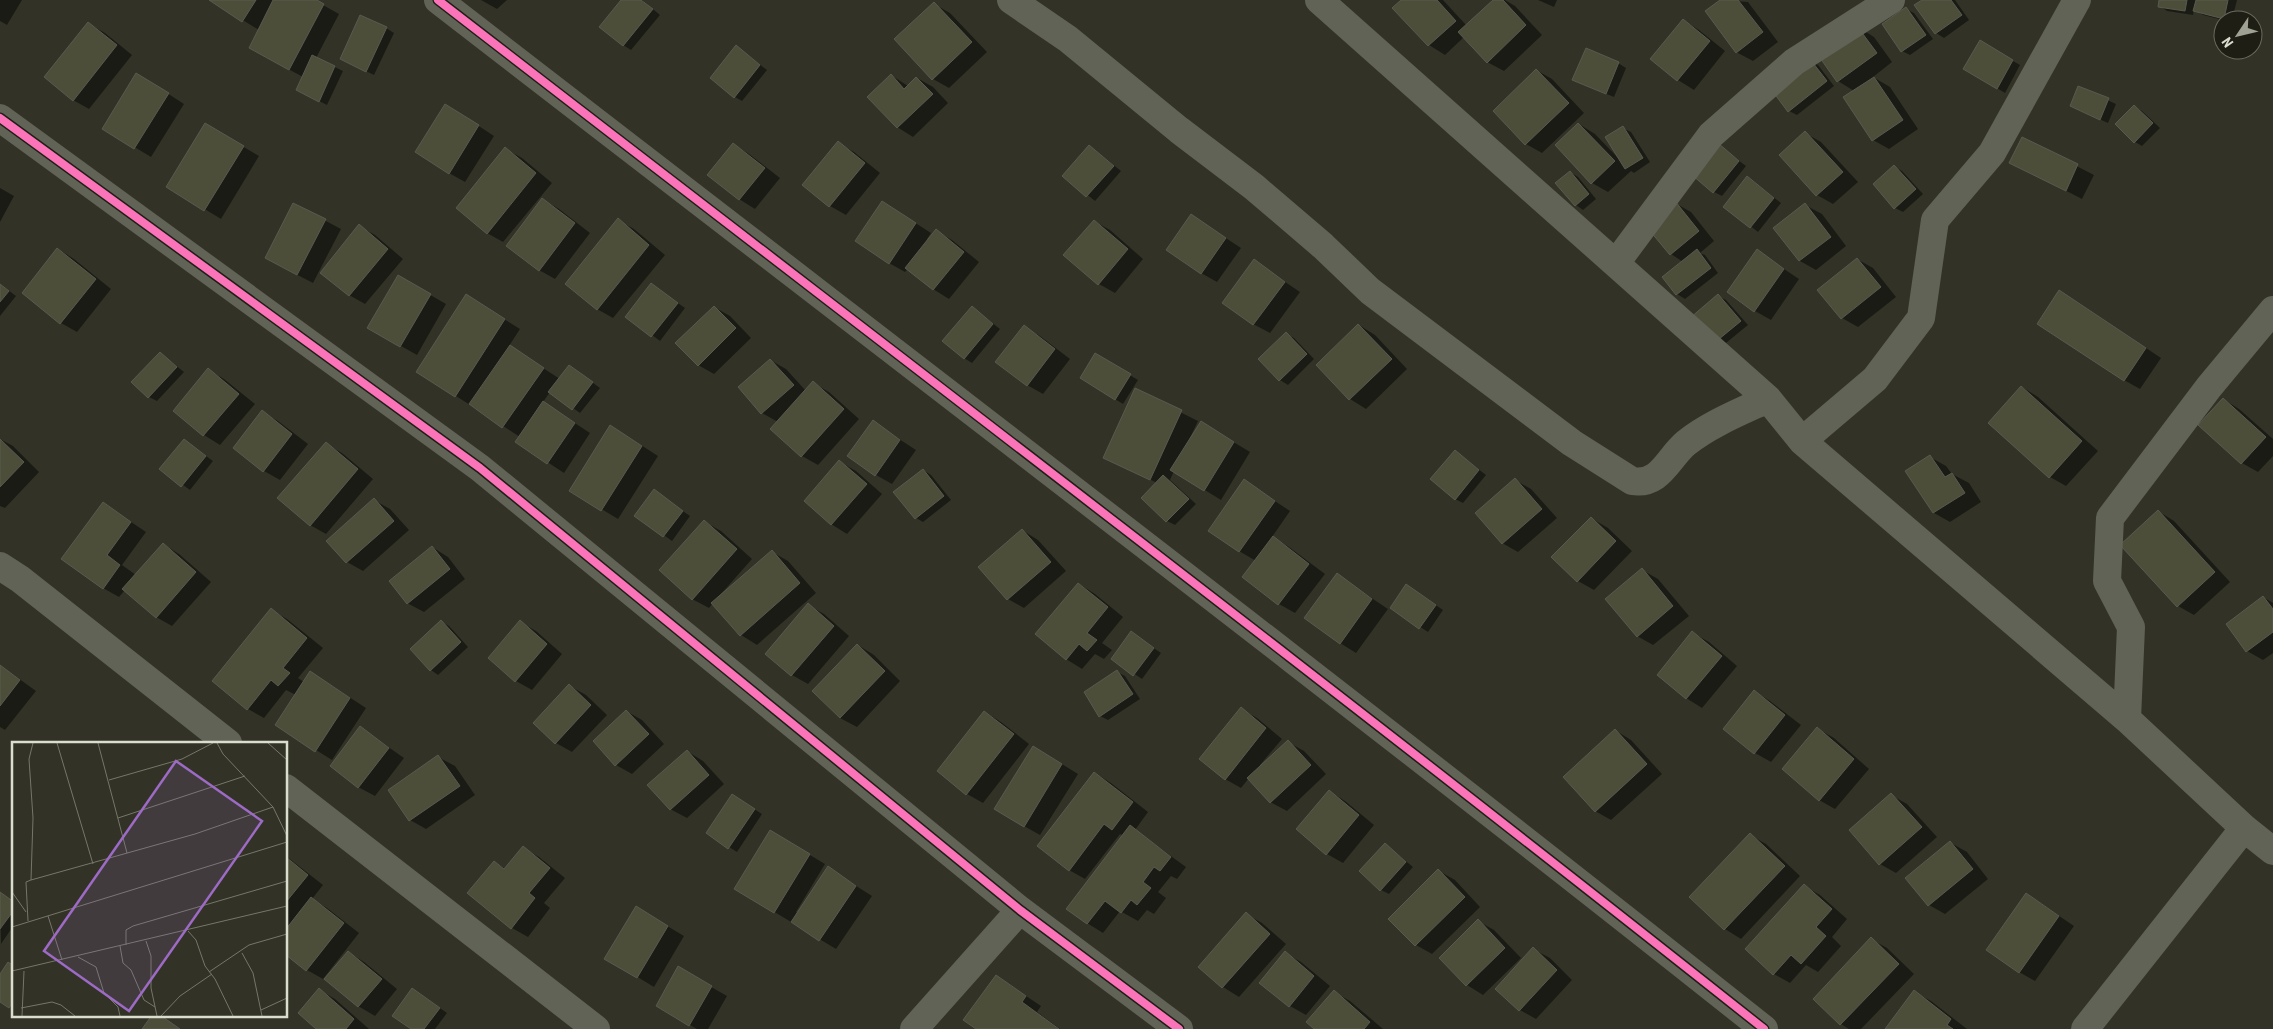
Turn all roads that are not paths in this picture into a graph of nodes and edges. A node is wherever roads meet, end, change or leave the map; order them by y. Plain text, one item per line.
1 (438, 0) edge
2 (1011, 0) edge
3 (1319, 0) edge
4 (1891, 0) edge
5 (2077, 0) edge
6 (0, 118) edge
7 (1616, 263) junction
8 (2273, 310) edge
9 (1768, 399) junction
10 (1802, 441) junction
11 (0, 566) edge
12 (2127, 719) junction
13 (227, 742) edge
14 (288, 790) edge
15 (2244, 828) junction
16 (2273, 852) edge
17 (1020, 910) junction
18 (596, 1029) edge
19 (914, 1029) edge
20 (1179, 1029) edge
21 (1764, 1029) edge
22 (2084, 1029) edge

1 - 21 street
2 - 9 street
3 - 7 street
4 - 7 street
5 - 10 street
6 - 17 street
7 - 9 street
8 - 12 street
9 - 10 street
10 - 12 street
11 - 13 street
12 - 15 street
14 - 18 street
15 - 16 street
15 - 22 street
17 - 19 street
17 - 20 street

